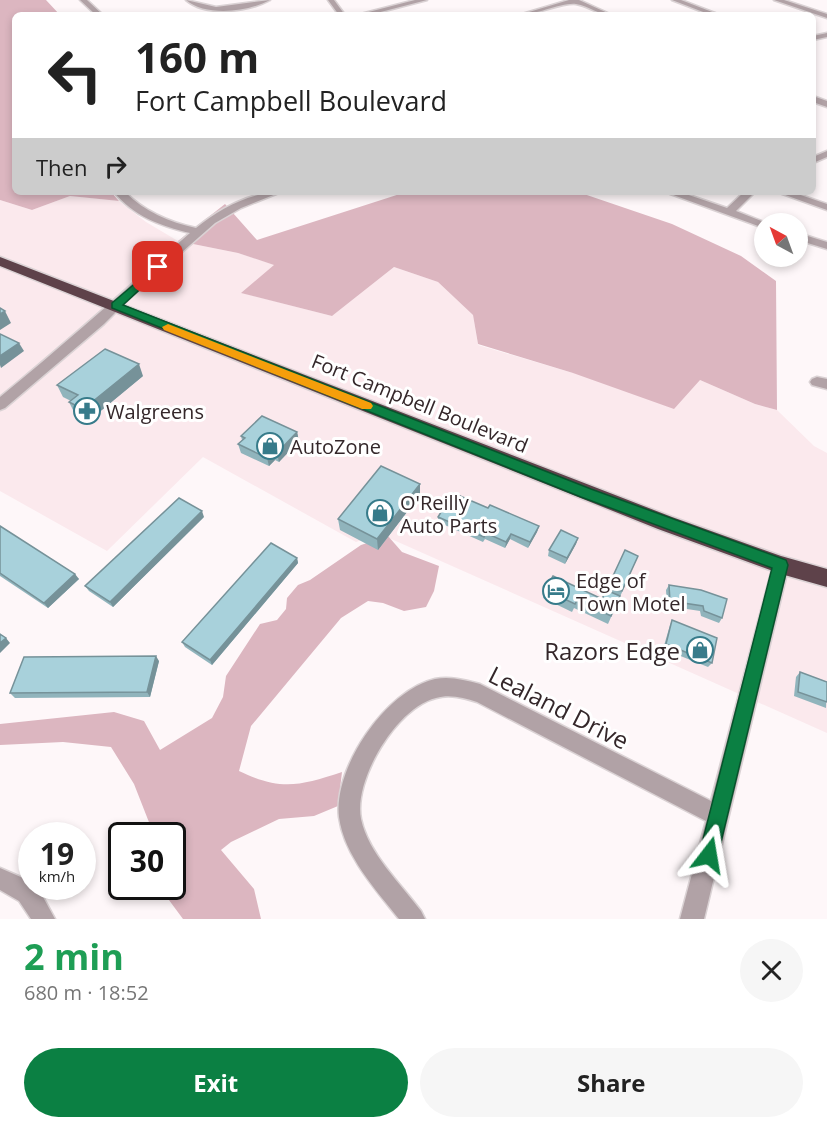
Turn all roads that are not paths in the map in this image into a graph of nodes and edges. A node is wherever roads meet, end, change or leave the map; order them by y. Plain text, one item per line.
1 (102, 0) edge
2 (189, 0) edge
3 (267, 0) edge
4 (424, 0) edge
5 (675, 0) edge
6 (777, 0) edge
7 (574, 1) edge
8 (85, 2) edge
9 (97, 12) edge
10 (373, 12) edge
11 (533, 12) edge
12 (602, 12) edge
13 (709, 12) edge
14 (814, 12) edge
15 (122, 195) edge
16 (268, 195) edge
17 (678, 195) edge
18 (747, 195) edge
19 (791, 195) edge
20 (827, 207) edge
21 (728, 213) junction
22 (754, 221) edge
23 (198, 232) junction
24 (808, 239) edge
25 (827, 246) edge
26 (0, 261) edge
27 (116, 306) junction
28 (0, 405) edge
29 (781, 565) junction
30 (827, 578) edge
31 (718, 816) junction
32 (0, 879) edge
33 (43, 919) edge
34 (413, 919) edge
35 (692, 919) edge

1 - 8 street
2 - 3 street
4 - 10 street
5 - 13 street
6 - 14 street
7 - 11 street
7 - 12 street
8 - 9 street
15 - 23 street
16 - 23 street
17 - 21 street
18 - 21 street
19 - 20 street
21 - 22 street
23 - 27 street
24 - 25 street
26 - 27 highway, Fort Campbell Boulevard
27 - 28 street
27 - 29 highway, Fort Campbell Boulevard
29 - 30 highway, Fort Campbell Boulevard
29 - 31 street
31 - 34 street, Lealand Drive
31 - 35 street
32 - 33 street

